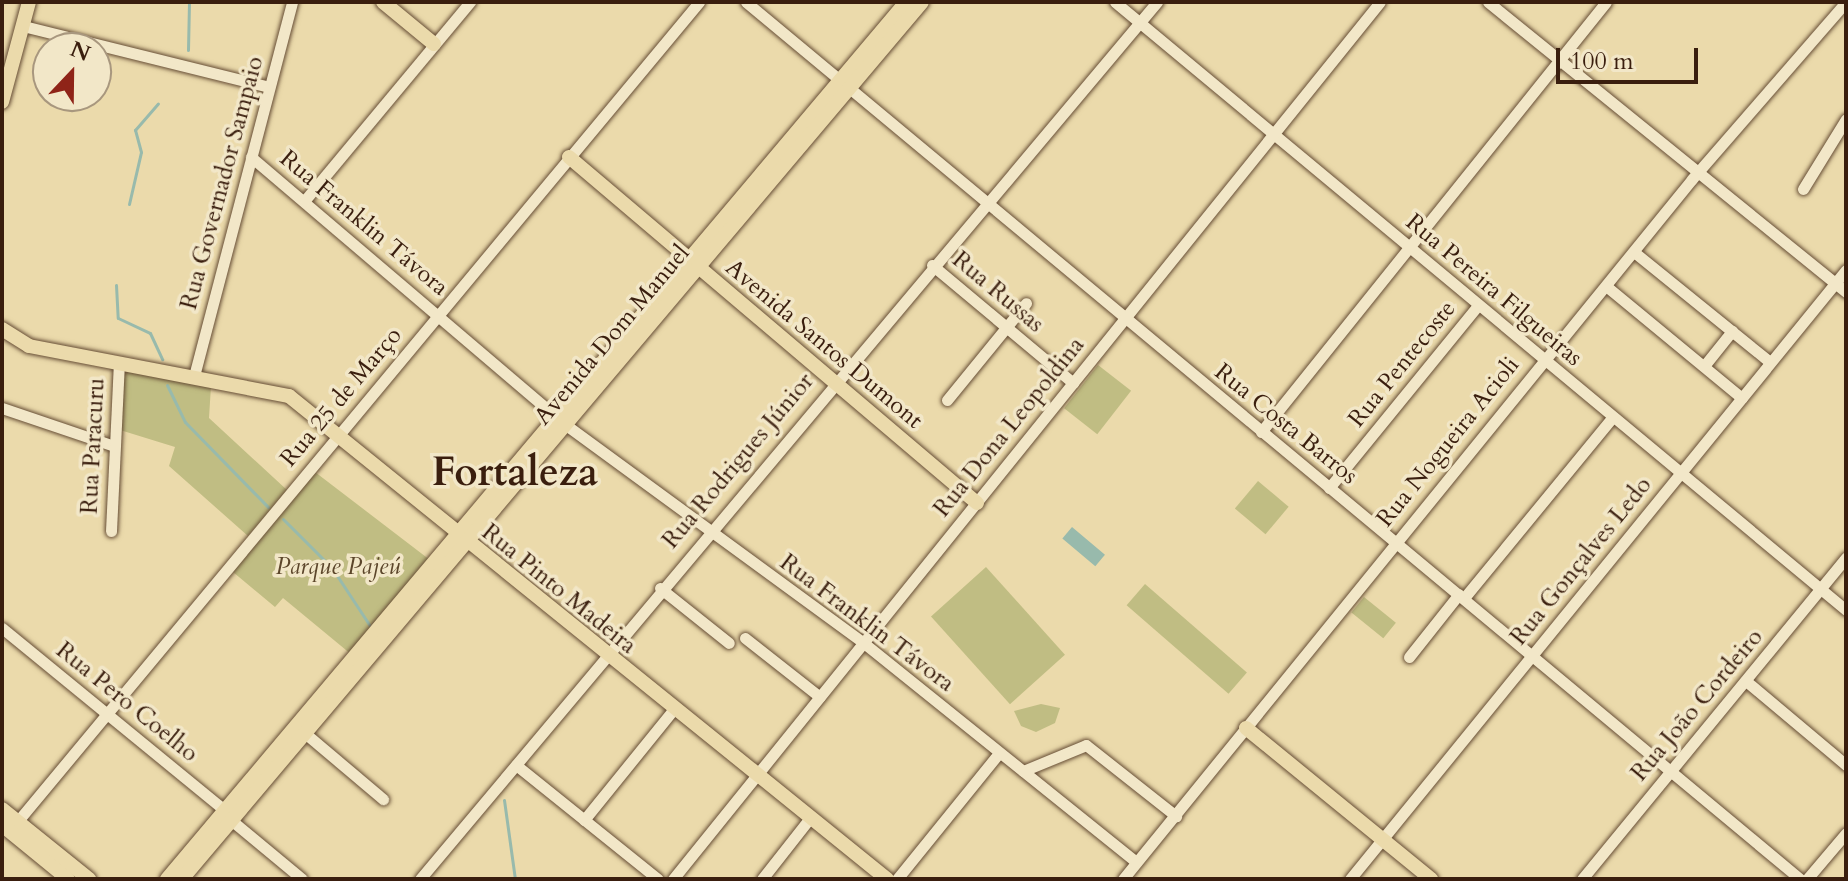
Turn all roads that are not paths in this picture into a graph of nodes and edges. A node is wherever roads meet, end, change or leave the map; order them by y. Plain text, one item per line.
1 (29, 2) edge
2 (292, 2) edge
3 (383, 2) edge
4 (470, 2) edge
5 (699, 2) edge
6 (746, 2) edge
7 (906, 2) edge
8 (922, 2) edge
9 (1115, 2) edge
10 (1157, 2) edge
11 (1380, 2) edge
12 (1488, 2) edge
13 (1606, 2) edge
14 (1846, 2) edge
15 (1139, 22) junction
16 (23, 26) junction
17 (434, 44) junction
18 (1561, 60) junction
19 (844, 84) junction
20 (269, 87) junction
21 (2, 102) edge
22 (1846, 119) edge
23 (1273, 135) junction
24 (251, 157) junction
25 (569, 157) junction
26 (1698, 172) junction
27 (1803, 189) dead end
28 (305, 200) junction
29 (986, 203) junction
30 (1410, 248) junction
31 (1634, 252) junction
32 (694, 263) junction
33 (932, 265) junction
34 (1846, 270) edge
35 (1835, 283) junction
36 (1606, 286) junction
37 (1846, 292) edge
38 (1026, 303) dead end
39 (1478, 305) junction
40 (438, 314) junction
41 (1124, 319) junction
42 (1006, 328) junction
43 (2, 329) edge
44 (1732, 331) junction
45 (1544, 360) junction
46 (119, 362) junction
47 (1770, 362) junction
48 (1704, 366) junction
49 (194, 376) junction
50 (834, 380) junction
51 (1073, 383) junction
52 (1742, 398) junction
53 (947, 400) dead end
54 (2, 408) edge
55 (1612, 418) junction
56 (561, 421) junction
57 (1261, 432) junction
58 (337, 436) junction
59 (114, 446) junction
60 (1680, 473) junction
61 (1329, 488) junction
62 (977, 503) junction
63 (111, 531) dead end
64 (706, 532) junction
65 (462, 539) junction
66 (1395, 542) junction
67 (1846, 558) edge
68 (660, 588) junction
69 (1821, 589) junction
70 (1462, 596) junction
71 (1846, 610) edge
72 (2, 628) edge
73 (745, 638) dead end
74 (729, 643) dead end
75 (865, 644) junction
76 (604, 654) junction
77 (1533, 655) junction
78 (1409, 657) dead end
79 (1746, 681) junction
80 (820, 697) junction
81 (674, 709) junction
82 (104, 714) junction
83 (1246, 728) junction
84 (306, 734) junction
85 (999, 753) junction
86 (516, 765) junction
87 (1846, 765) edge
88 (1023, 771) junction
89 (1671, 771) junction
90 (756, 775) junction
91 (383, 799) dead end
92 (2, 809) edge
93 (228, 815) junction
94 (1176, 816) junction
95 (810, 818) junction
96 (584, 820) junction
97 (9, 823) edge
98 (1846, 833) edge
99 (1382, 838) junction
100 (1136, 862) junction
101 (68, 879) edge
102 (89, 879) edge
103 (167, 879) edge
104 (182, 879) edge
105 (302, 879) edge
106 (420, 879) edge
107 (658, 879) edge
108 (673, 879) edge
109 (762, 879) edge
110 (887, 879) edge
111 (897, 879) edge
112 (1123, 879) edge
113 (1350, 879) edge
114 (1431, 879) edge
115 (1582, 879) edge
116 (1800, 879) edge
117 (1807, 879) edge

1 - 16 main road
2 - 20 street, Rua Governador Sampaio
3 - 17 main road
4 - 17 street
5 - 25 street, Rua 25 de Março
6 - 19 street, Rua Costa Barros
7 - 19 main road, Avenida Dom Manuel
8 - 19 main road, Avenida Dom Manuel
9 - 15 street, Rua Pereira Filgueiras
10 - 15 street, Rua Rodrigues Júnior
11 - 23 street, Rua Dona Leopoldina
12 - 18 street
13 - 18 street
14 - 26 street, Rua Nogueira Acioli
15 - 23 street, Rua Pereira Filgueiras
15 - 29 street, Rua Rodrigues Júnior
16 - 20 street
16 - 21 main road
17 - 28 street
18 - 26 street
18 - 30 street
19 - 29 street, Rua Costa Barros
19 - 32 main road, Avenida Dom Manuel
20 - 24 street, Rua Governador Sampaio
22 - 27 street
23 - 30 street, Rua Pereira Filgueiras
23 - 41 street, Rua Dona Leopoldina
24 - 28 street, Rua Franklin Távora
24 - 49 street, Rua Governador Sampaio
25 - 32 main road, Avenida Santos Dumont
25 - 40 street, Rua 25 de Março
26 - 31 street, Rua Nogueira Acioli
26 - 35 street
28 - 40 street, Rua Franklin Távora
29 - 33 street, Rua Rodrigues Júnior
29 - 41 street, Rua Costa Barros
30 - 39 street, Rua Pereira Filgueiras
30 - 57 street
31 - 36 street, Rua Nogueira Acioli
31 - 44 street
32 - 50 main road, Avenida Santos Dumont
32 - 56 main road, Avenida Dom Manuel
33 - 42 street, Rua Russas
33 - 50 street, Rua Rodrigues Júnior
34 - 35 street, Rua Gonçalves Ledo
35 - 37 street
35 - 47 street, Rua Gonçalves Ledo
36 - 45 street, Rua Nogueira Acioli
36 - 48 street
38 - 42 street
39 - 45 street, Rua Pereira Filgueiras
39 - 61 street, Rua Pentecoste
40 - 56 street, Rua Franklin Távora
40 - 58 street, Rua 25 de Março
41 - 51 street, Rua Dona Leopoldina
41 - 57 street, Rua Costa Barros
42 - 51 street, Rua Russas
42 - 53 street
43 - 46 main road, Rua Pinto Madeira
44 - 47 street
44 - 48 street
45 - 55 street, Rua Pereira Filgueiras
45 - 66 street, Rua Nogueira Acioli
46 - 49 main road, Rua Pinto Madeira
46 - 59 street, Rua Paracuru
47 - 52 street, Rua Gonçalves Ledo
48 - 52 street
49 - 58 main road, Rua Pinto Madeira
50 - 62 main road, Avenida Santos Dumont
50 - 64 street, Rua Rodrigues Júnior
51 - 62 street, Rua Dona Leopoldina
52 - 60 street, Rua Gonçalves Ledo
54 - 59 street
55 - 60 street, Rua Pereira Filgueiras
55 - 70 street
56 - 64 street, Rua Franklin Távora
56 - 65 main road, Avenida Dom Manuel
57 - 61 street, Rua Costa Barros
58 - 65 main road, Rua Pinto Madeira
58 - 82 street, Rua 25 de Março
59 - 63 street, Rua Paracuru
60 - 69 street, Rua Pereira Filgueiras
60 - 77 street, Rua Gonçalves Ledo
61 - 66 street, Rua Costa Barros
62 - 75 street, Rua Dona Leopoldina
64 - 68 street, Rua Rodrigues Júnior
64 - 75 street, Rua Franklin Távora
65 - 76 main road, Rua Pinto Madeira
65 - 84 main road, Avenida Dom Manuel
65 - 93 main road, Avenida Dom Manuel
66 - 70 street, Rua Costa Barros
66 - 83 street, Rua Nogueira Acioli
67 - 69 street, Rua João Cordeiro
68 - 74 street
68 - 76 street, Rua Rodrigues Júnior
69 - 71 street, Rua Pereira Filgueiras
69 - 79 street, Rua João Cordeiro
70 - 77 street, Rua Costa Barros
70 - 78 street
72 - 82 street, Rua Pero Coelho
73 - 80 street
75 - 80 street, Rua Dona Leopoldina
75 - 85 street, Rua Franklin Távora
76 - 81 main road, Rua Pinto Madeira
76 - 86 street, Rua Rodrigues Júnior
77 - 89 street, Rua Costa Barros
77 - 99 street, Rua Gonçalves Ledo
79 - 87 street
79 - 89 street, Rua João Cordeiro
80 - 90 street, Rua Dona Leopoldina
81 - 90 main road, Rua Pinto Madeira
81 - 96 street
82 - 93 street, Rua Pero Coelho
82 - 97 street, Rua 25 de Março
83 - 94 street, Rua Nogueira Acioli
83 - 99 main road
84 - 91 street
84 - 93 main road, Avenida Dom Manuel
85 - 88 street, Rua Franklin Távora
85 - 111 street
86 - 96 street
86 - 106 street, Rua Rodrigues Júnior
88 - 94 street
88 - 100 street, Rua Franklin Távora
89 - 115 street, Rua João Cordeiro
89 - 116 street, Rua Costa Barros
90 - 95 main road, Rua Pinto Madeira
90 - 108 street, Rua Dona Leopoldina
92 - 97 main road
93 - 103 main road, Avenida Dom Manuel
93 - 104 main road, Avenida Dom Manuel
93 - 105 street, Rua Pero Coelho
94 - 100 street, Rua Nogueira Acioli
95 - 109 street
95 - 110 main road, Rua Pinto Madeira
96 - 107 street
97 - 101 main road
97 - 102 main road
98 - 117 street
99 - 113 street, Rua Gonçalves Ledo
99 - 114 main road
100 - 112 street, Rua Nogueira Acioli

